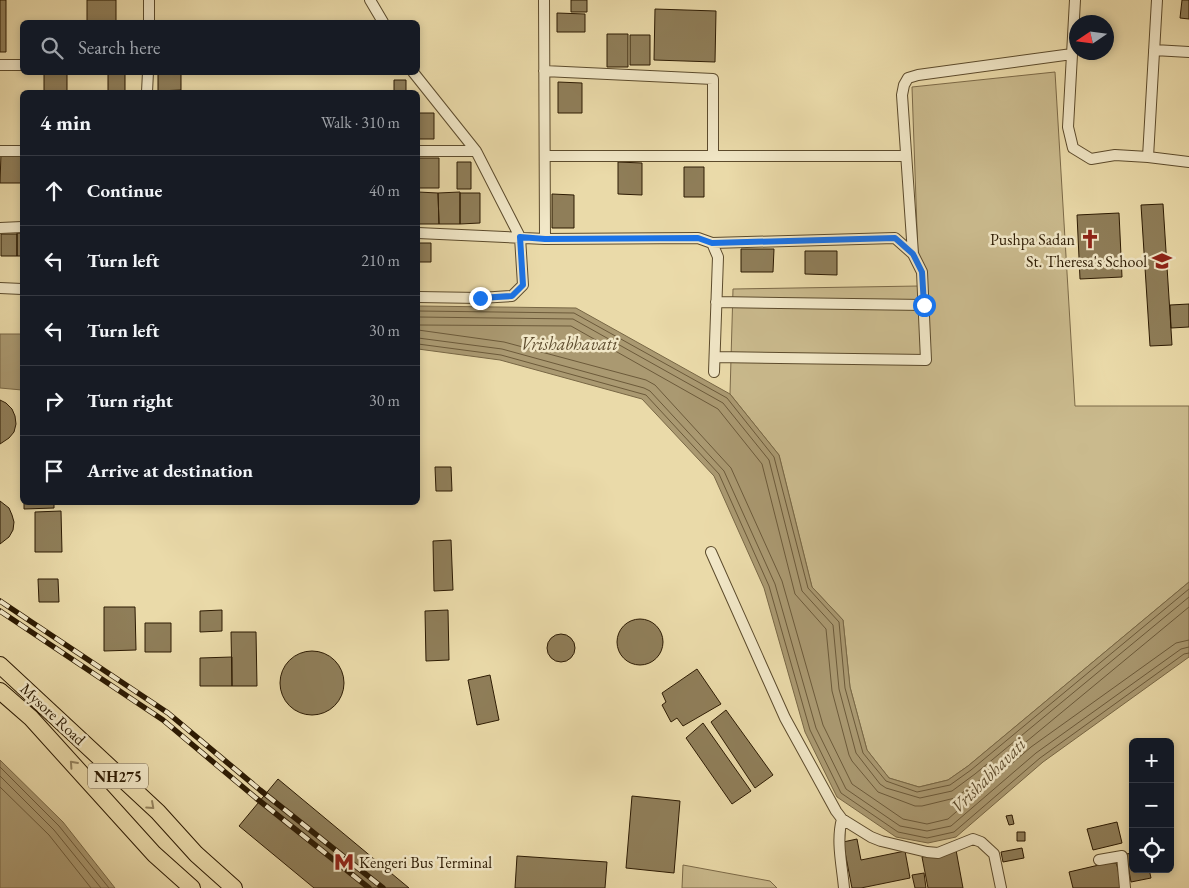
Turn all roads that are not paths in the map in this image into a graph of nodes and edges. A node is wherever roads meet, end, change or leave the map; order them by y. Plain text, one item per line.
1 (149, 0) edge
2 (370, 0) edge
3 (544, 0) edge
4 (1075, 0) edge
5 (1157, 0) edge
6 (1074, 15) edge
7 (149, 20) edge
8 (382, 20) edge
9 (1154, 50) junction
10 (1189, 52) edge
11 (1069, 54) edge
12 (1072, 60) edge
13 (0, 65) edge
14 (20, 65) edge
15 (544, 71) junction
16 (148, 75) edge
17 (415, 75) edge
18 (148, 90) edge
19 (0, 151) edge
20 (20, 151) edge
21 (420, 151) edge
22 (476, 151) junction
23 (545, 156) junction
24 (713, 156) junction
25 (906, 156) junction
26 (1148, 157) junction
27 (1189, 162) edge
28 (20, 227) edge
29 (0, 228) edge
30 (420, 234) edge
31 (520, 237) junction
32 (545, 239) junction
33 (712, 243) junction
34 (913, 254) junction
35 (0, 288) edge
36 (20, 288) edge
37 (420, 297) edge
38 (716, 302) junction
39 (924, 305) junction
40 (715, 356) junction
41 (714, 372) dead end
42 (711, 552) dead end
43 (0, 666) edge
44 (0, 691) edge
45 (842, 819) junction
46 (1099, 860) dead end
47 (192, 888) edge
48 (234, 888) edge
49 (844, 888) edge
50 (1001, 888) edge
51 (1126, 888) edge

1 - 7 street
2 - 8 street
3 - 15 street
4 - 6 street
5 - 9 street
9 - 10 street
9 - 26 street
11 - 25 street
12 - 26 street
13 - 14 street
15 - 23 street
15 - 24 street
16 - 18 street
17 - 22 street
19 - 20 street
21 - 22 street
22 - 31 street
23 - 24 street
23 - 32 street
24 - 25 street
25 - 34 street
26 - 27 street
28 - 29 street
30 - 31 street
31 - 32 street
31 - 37 street
32 - 33 street
33 - 34 street
33 - 38 street
34 - 39 street
35 - 36 street
38 - 39 street
38 - 40 street
39 - 40 street
40 - 41 street
42 - 45 street
43 -> 48 highway, Mysore Road / NH275
47 -> 44 highway, NH275
45 - 49 street
45 - 50 street
46 - 51 street

